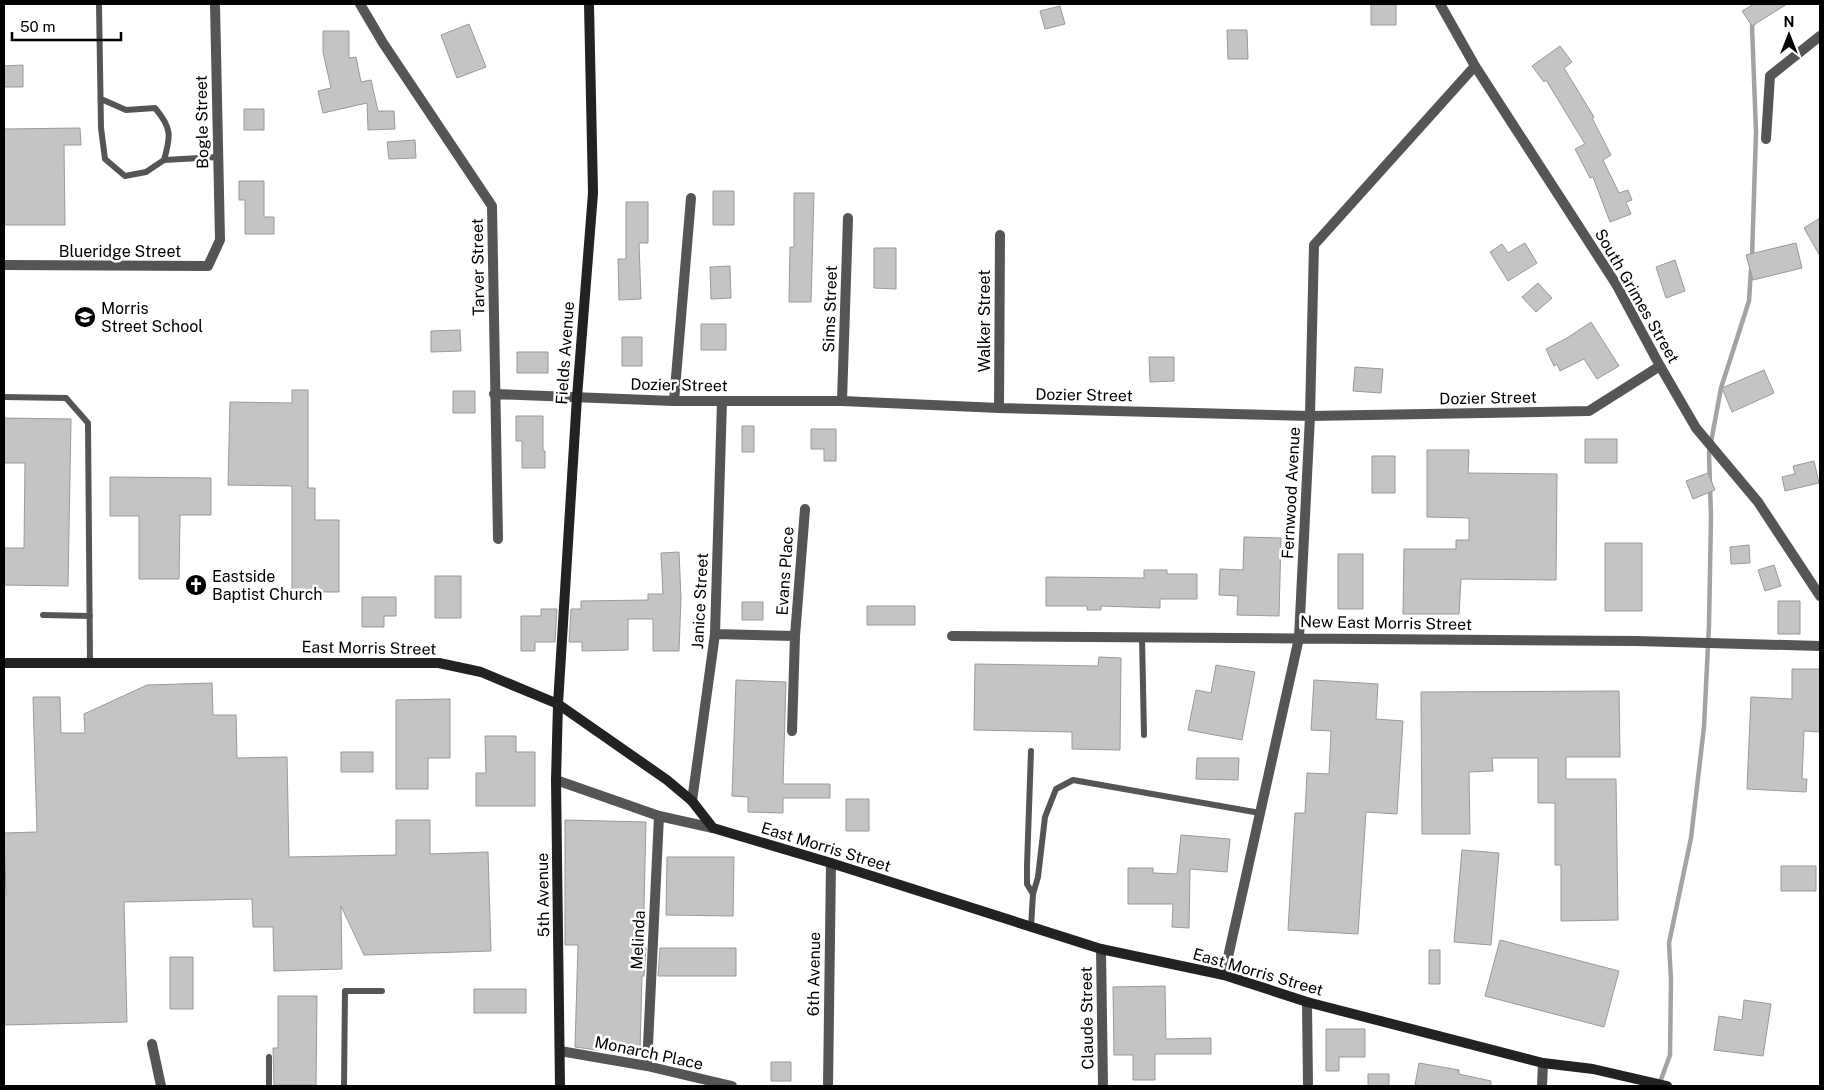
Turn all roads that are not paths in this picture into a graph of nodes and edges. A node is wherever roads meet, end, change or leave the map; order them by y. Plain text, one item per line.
1 (99, 4) edge
2 (215, 4) edge
3 (360, 4) edge
4 (589, 4) edge
5 (1440, 4) edge
6 (1820, 36) edge
7 (1475, 66) junction
8 (101, 99) junction
9 (1766, 139) dead end
10 (218, 157) junction
11 (164, 160) junction
12 (692, 198) dead end
13 (848, 218) dead end
14 (1000, 235) dead end
15 (220, 240) joint
16 (4, 265) edge
17 (1660, 366) junction
18 (494, 394) junction
19 (4, 397) edge
20 (576, 397) junction
21 (674, 401) junction
22 (722, 401) junction
23 (842, 401) junction
24 (999, 408) junction
25 (1310, 416) junction
26 (805, 509) dead end
27 (498, 539) dead end
28 (1820, 596) edge
29 (43, 615) dead end
30 (90, 616) junction
31 (715, 634) junction
32 (795, 636) junction
33 (952, 636) dead end
34 (1142, 637) junction
35 (1299, 638) junction
36 (1820, 646) edge
37 (90, 662) junction
38 (4, 663) edge
39 (558, 704) junction
40 (792, 731) dead end
41 (1144, 735) dead end
42 (1031, 751) dead end
43 (556, 780) junction
44 (692, 801) junction
45 (1260, 813) junction
46 (660, 816) junction
47 (714, 828) junction
48 (831, 863) junction
49 (1033, 894) junction
50 (1031, 927) junction
51 (1101, 949) junction
52 (1224, 975) junction
53 (382, 991) dead end
54 (1307, 1002) junction
55 (152, 1044) dead end
56 (560, 1051) junction
57 (269, 1057) dead end
58 (1543, 1063) junction
59 (647, 1066) junction
60 (162, 1086) edge
61 (269, 1086) edge
62 (344, 1086) edge
63 (560, 1086) edge
64 (732, 1086) edge
65 (828, 1086) edge
66 (1102, 1086) edge
67 (1308, 1086) edge
68 (1542, 1086) edge
69 (1667, 1086) edge

1 - 8 lane
2 - 10 street, Bogle Street
3 - 18 street, Tarver Street
4 - 20 main road, Fields Avenue
5 - 7 street, South Grimes Street
6 - 9 street
7 - 17 street, South Grimes Street
7 - 25 street, Fernwood Avenue
8 - 11 lane
8 - 11 lane
10 - 11 lane
10 - 15 street, Bogle Street
12 - 21 street
13 - 23 street, Sims Street
14 - 24 street, Walker Street
15 - 16 street, Blueridge Street
17 - 25 street, Dozier Street
17 - 28 street, South Grimes Street
18 - 20 street, Dozier Street
18 - 27 street, Tarver Street
19 - 30 lane
20 - 21 street, Dozier Street
20 - 39 main road, Fields Avenue
21 - 22 street, Dozier Street
22 - 23 street, Dozier Street
22 - 31 street, Janice Street
23 - 24 street, Dozier Street
24 - 25 street, Dozier Street
25 - 35 street, Fernwood Avenue
26 - 32 street, Evans Place
29 - 30 lane
30 - 37 lane
31 - 32 street, Evans Place
31 - 44 street, Janice Street
32 - 40 street, Evans Place
33 - 34 street, New East Morris Street
34 - 35 street, New East Morris Street
34 - 41 lane
35 - 36 street, New East Morris Street
35 - 45 street, Fernwood Avenue
37 - 38 main road, East Morris Street
37 - 39 main road, East Morris Street
39 - 43 main road, 5th Avenue
39 - 44 main road, East Morris Street
42 - 49 lane
43 - 46 street
43 - 56 main road, 5th Avenue
44 - 47 main road, East Morris Street
45 - 49 lane
45 - 52 street, Fernwood Avenue
46 - 47 street
46 - 59 street, Melinda
47 - 48 main road, East Morris Street
48 - 50 main road, East Morris Street
48 - 65 street, 6th Avenue
49 - 50 lane
50 - 51 main road, East Morris Street
51 - 52 main road, East Morris Street
51 - 66 street, Claude Street
52 - 54 main road, East Morris Street
53 - 62 lane
54 - 58 main road, East Morris Street
54 - 67 street
55 - 60 street
56 - 59 street, Monarch Place
56 - 63 main road, 5th Avenue
57 - 61 lane
58 - 68 street
58 - 69 main road, East Morris Street
59 - 64 street, Monarch Place

